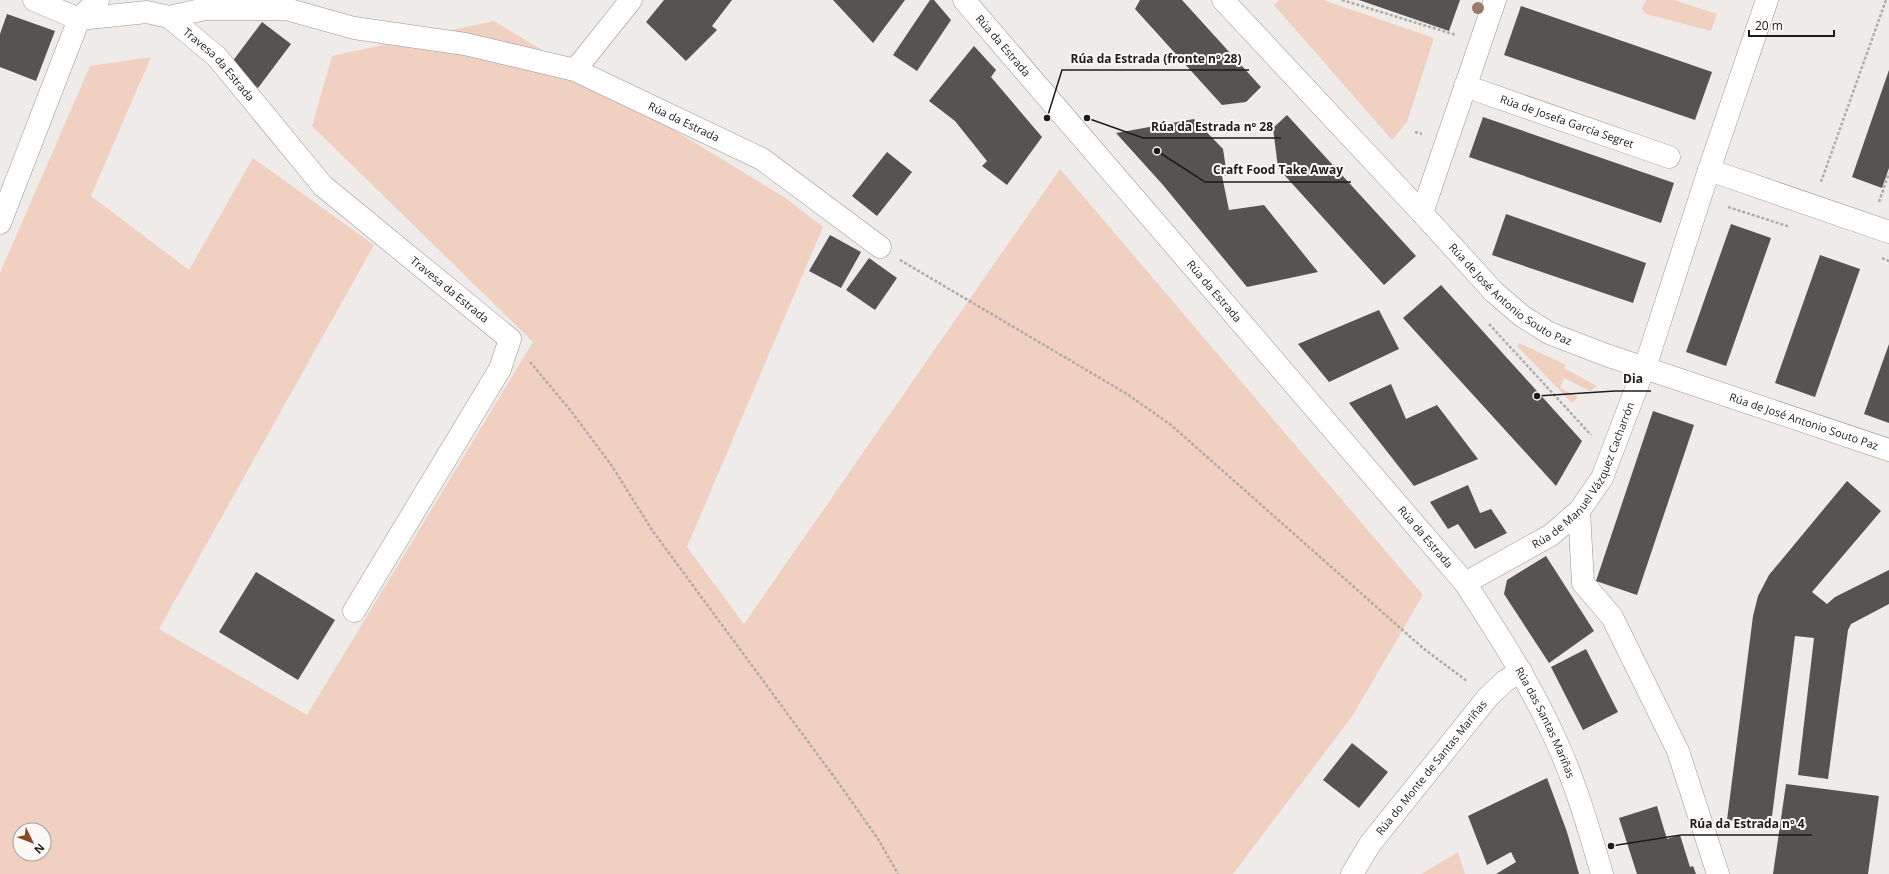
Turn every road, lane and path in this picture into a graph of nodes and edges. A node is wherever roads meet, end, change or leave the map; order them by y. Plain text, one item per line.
1 (34, 0) edge
2 (98, 0) edge
3 (631, 0) edge
4 (964, 0) edge
5 (1223, 0) edge
6 (1342, 0) edge
7 (1495, 0) edge
8 (1767, 0) edge
9 (1886, 0) edge
10 (169, 17) junction
11 (79, 19) junction
12 (1458, 36) dead end
13 (575, 70) junction
14 (1465, 86) junction
15 (1669, 157) dead end
16 (1709, 170) junction
17 (1889, 173) edge
18 (1813, 205) junction
19 (1422, 213) junction
20 (0, 224) edge
21 (1880, 228) edge
22 (880, 247) joint
23 (1488, 323) dead end
24 (510, 339) junction
25 (1644, 366) junction
26 (1594, 439) dead end
27 (1889, 450) edge
28 (1579, 511) junction
29 (1465, 583) junction
30 (354, 611) dead end
31 (1521, 671) junction
32 (1488, 697) junction
33 (898, 874) edge
34 (1352, 874) edge
35 (1602, 874) edge
36 (1718, 874) edge

1 - 11 street
2 - 11 street
3 - 13 street
4 - 29 street, Rúa da Estrada
5 - 19 street, Rúa de José Antonio Souto Paz
6 - 12 path
7 - 14 street
8 - 16 street, Rúa de Manuel Vázquez Cacharrón
9 - 18 path
10 - 11 street, Travesa da Estrada
10 - 13 street, Travesa da Estrada
10 - 24 street, Travesa da Estrada
11 - 20 street
13 - 22 street, Rúa da Estrada
14 - 15 street, Rúa de Josefa García Segret
14 - 19 street
16 - 18 street
16 - 25 street, Rúa de Manuel Vázquez Cacharrón
17 - 21 path
18 - 21 street
19 - 25 street, Rúa de José Antonio Souto Paz
22 - 32 path
23 - 26 path
24 - 30 street
24 - 33 path
25 - 27 street, Rúa de José Antonio Souto Paz
25 - 28 street, Rúa de Manuel Vázquez Cacharrón
28 - 29 street, Rúa de Manuel Vázquez Cacharrón
28 - 36 street
29 - 31 street, Rúa das Santas Mariñas
31 - 32 street, Rúa do Monte de Santas Mariñas
31 - 35 street, Rúa das Santas Mariñas
32 - 34 street, Rúa do Monte de Santas Mariñas

